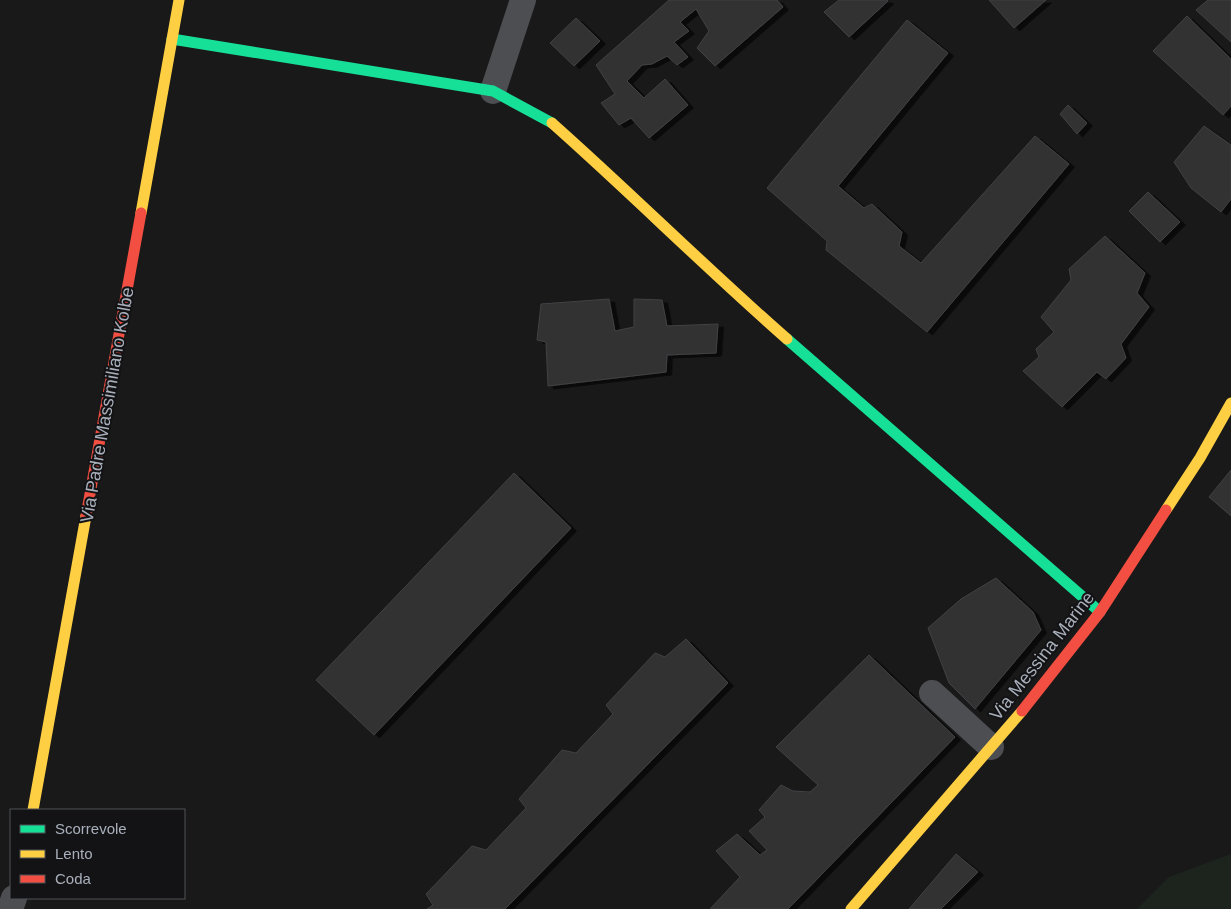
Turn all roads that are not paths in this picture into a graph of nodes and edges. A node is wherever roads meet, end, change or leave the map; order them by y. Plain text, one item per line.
1 (179, 0) edge
2 (523, 0) edge
3 (172, 39) junction
4 (493, 91) junction
5 (1231, 403) edge
6 (1100, 612) junction
7 (932, 693) dead end
8 (991, 747) junction
9 (33, 809) edge
10 (851, 909) edge

1 - 3 street, Via Padre Massimiliano Kolbe
2 - 4 street
3 - 4 street
3 - 9 street, Via Padre Massimiliano Kolbe
4 - 6 street
5 - 6 street, Via Messina Marine
6 - 8 street, Via Messina Marine
7 - 8 street
8 - 10 street, Via Messina Marine

